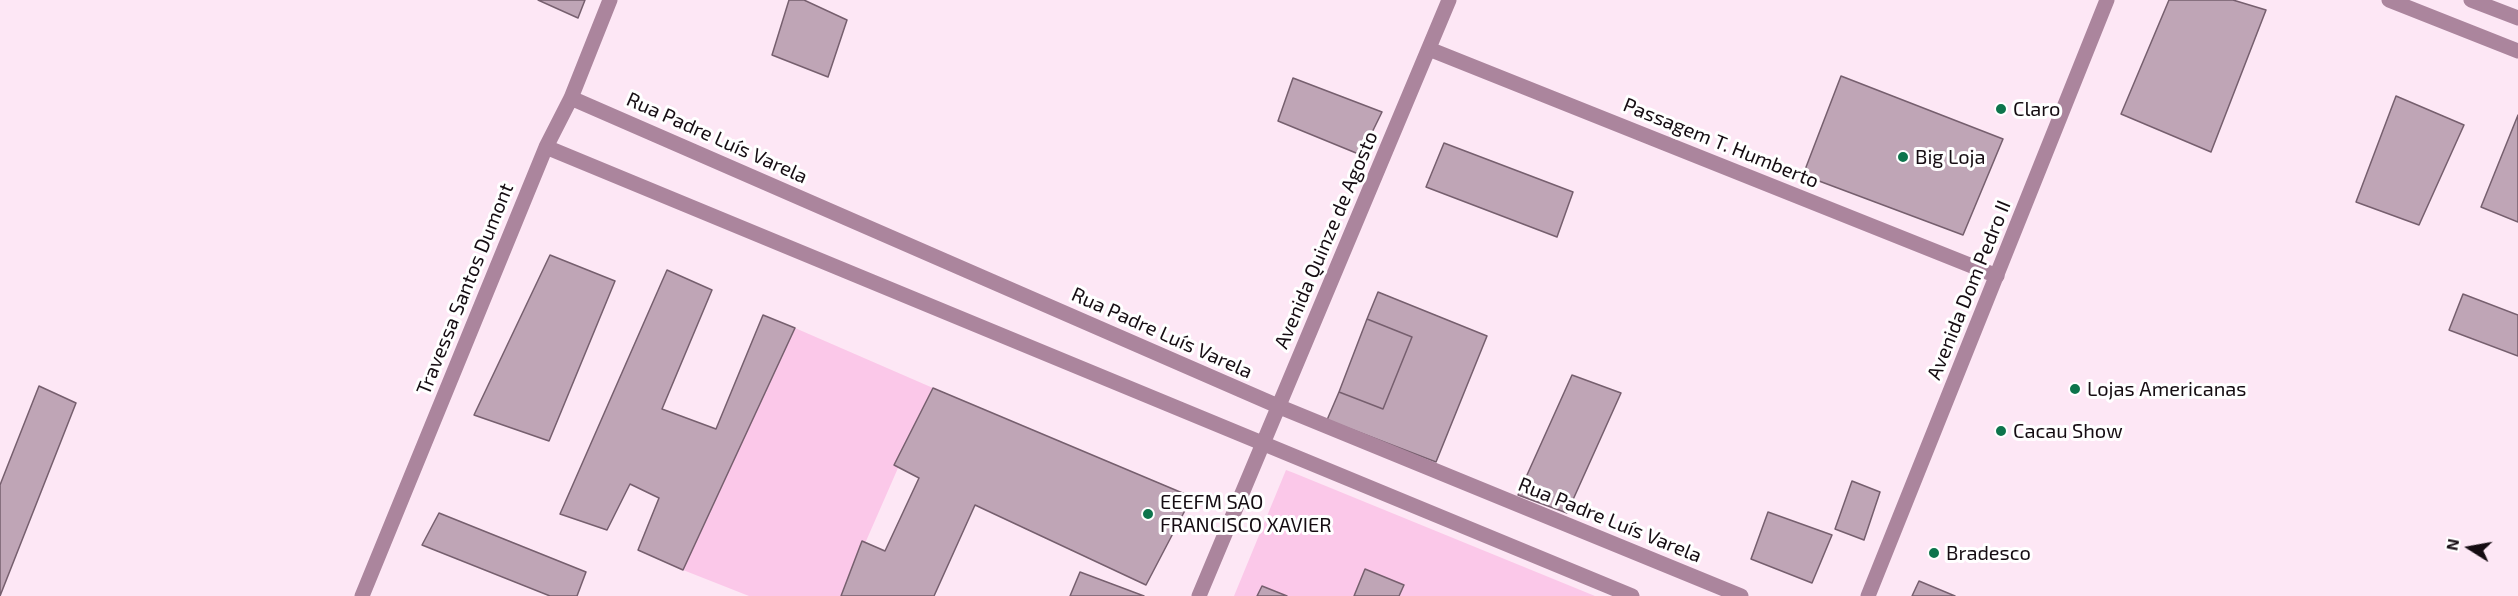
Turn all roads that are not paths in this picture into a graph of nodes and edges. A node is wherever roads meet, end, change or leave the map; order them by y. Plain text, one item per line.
1 (610, 0) edge
2 (1449, 0) edge
3 (2107, 0) edge
4 (2390, 0) edge
5 (2471, 0) edge
6 (2518, 18) edge
7 (1429, 49) junction
8 (2518, 51) edge
9 (571, 98) junction
10 (546, 147) junction
11 (1998, 276) junction
12 (1280, 406) junction
13 (1263, 444) junction
14 (362, 596) edge
15 (1199, 596) edge
16 (1632, 596) edge
17 (1741, 596) edge
18 (1868, 596) edge

1 - 9 street, Travessa Santos Dumont
2 - 7 street, Avenida Quinze de Agosto
3 - 11 street, Avenida Dom Pedro II
4 - 8 street
5 - 6 street
7 - 11 street, Passagem T. Humberto
7 - 12 street, Avenida Quinze de Agosto
9 - 10 street, Travessa Santos Dumont
9 - 12 street, Rua Padre Luís Varela
10 - 13 street
10 - 14 street, Travessa Santos Dumont
11 - 18 street, Avenida Dom Pedro II
12 - 13 street, Avenida Quinze de Agosto
12 - 17 street, Rua Padre Luís Varela
13 - 15 street, Avenida Quinze de Agosto
13 - 16 street

